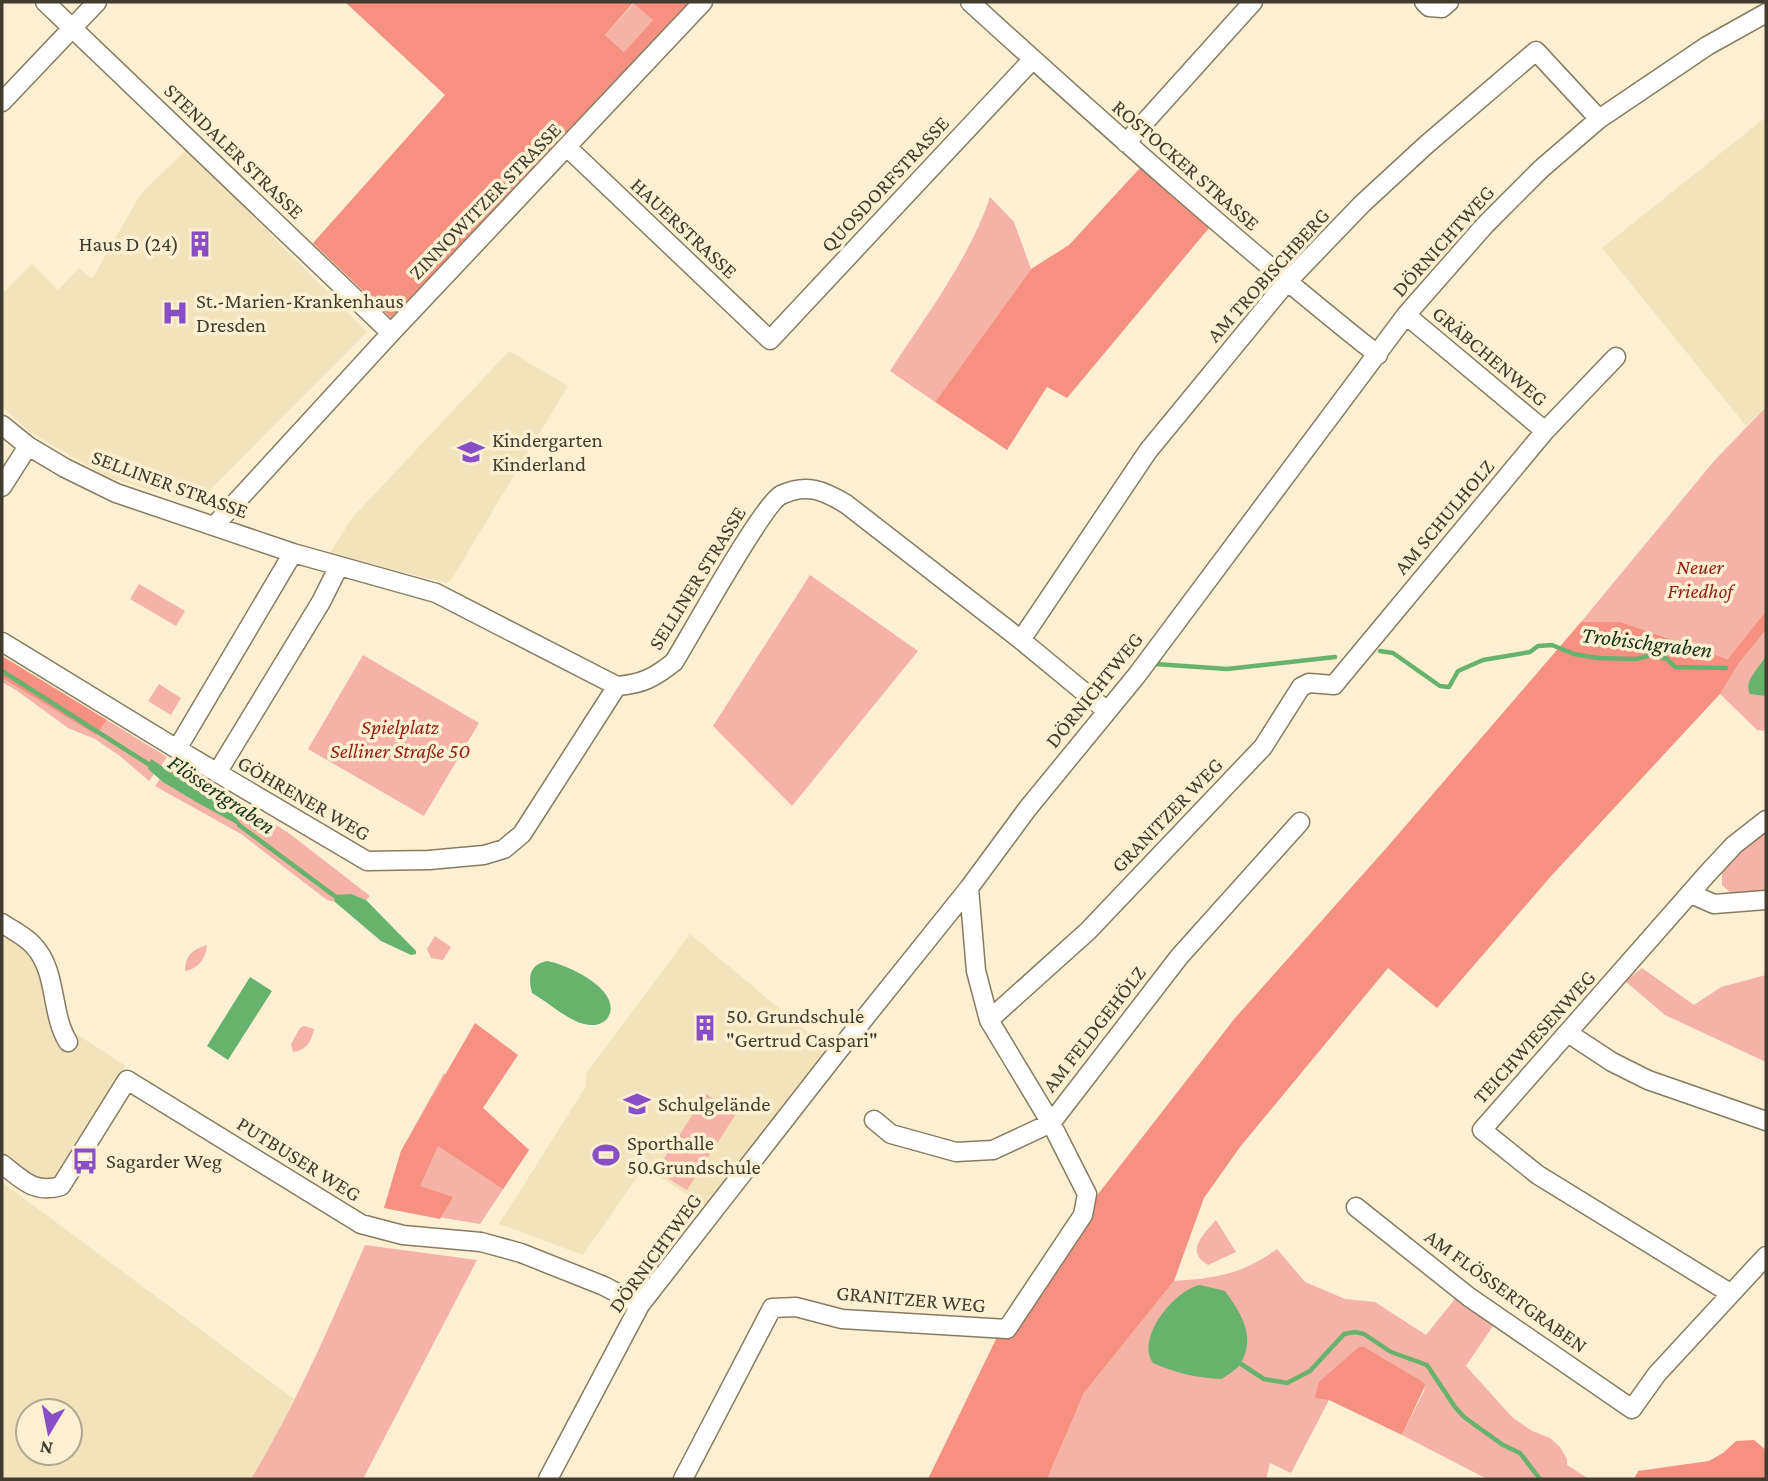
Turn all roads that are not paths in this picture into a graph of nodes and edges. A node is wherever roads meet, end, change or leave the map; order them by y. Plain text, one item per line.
1 (46, 2) edge
2 (97, 2) edge
3 (703, 2) edge
4 (970, 2) edge
5 (1253, 2) edge
6 (1424, 2) edge
7 (1449, 2) edge
8 (1766, 13) edge
9 (72, 28) junction
10 (1033, 59) junction
11 (2, 102) edge
12 (1599, 119) junction
13 (1126, 143) junction
14 (568, 148) junction
15 (1286, 283) junction
16 (1406, 315) junction
17 (391, 333) junction
18 (770, 340) joint
19 (1378, 355) junction
20 (1616, 357) dead end
21 (2, 425) edge
22 (1545, 431) junction
23 (28, 446) junction
24 (2, 487) edge
25 (215, 525) junction
26 (293, 553) junction
27 (339, 566) junction
28 (1021, 640) junction
29 (2, 642) edge
30 (617, 686) junction
31 (1301, 687) joint
32 (1107, 711) junction
33 (177, 749) junction
34 (217, 773) junction
35 (1766, 820) edge
36 (1300, 822) dead end
37 (969, 888) junction
38 (1691, 894) junction
39 (1766, 900) edge
40 (2, 923) edge
41 (989, 1020) junction
42 (1568, 1033) junction
43 (68, 1042) dead end
44 (874, 1120) dead end
45 (1766, 1121) edge
46 (1051, 1122) junction
47 (2, 1164) edge
48 (1356, 1207) dead end
49 (1766, 1256) edge
50 (1730, 1293) junction
51 (640, 1306) junction
52 (548, 1479) edge
53 (683, 1479) edge

1 - 9 street, STENDALER STRASSE
2 - 9 street
3 - 14 street, ZINNOWITZER STRASSE
4 - 10 street, ROSTOCKER STRASSE
5 - 13 street
6 - 7 street
8 - 12 street, DÖRNICHTWEG
9 - 11 street
9 - 17 street, STENDALER STRASSE
10 - 13 street, ROSTOCKER STRASSE
10 - 18 street, QUOSDORFSTRASSE
12 - 15 street, AM TROBISCHBERG
12 - 16 street, DÖRNICHTWEG
13 - 15 street, ROSTOCKER STRASSE
14 - 17 street, ZINNOWITZER STRASSE
14 - 18 street, HAUERSTRASSE
15 - 19 street, ROSTOCKER STRASSE
15 - 28 street, AM TROBISCHBERG
16 - 19 street, DÖRNICHTWEG
16 - 22 street, GRÄBCHENWEG
17 - 25 street, ZINNOWITZER STRASSE
19 - 32 street, DÖRNICHTWEG
20 - 22 street, AM SCHULHOLZ
21 - 23 street, SELLINER STRASSE
22 - 31 street, AM SCHULHOLZ
23 - 24 street
23 - 25 street, SELLINER STRASSE
25 - 26 street, SELLINER STRASSE
26 - 27 street, SELLINER STRASSE
26 - 33 street
27 - 30 street, SELLINER STRASSE
27 - 34 street
28 - 30 street, SELLINER STRASSE
28 - 32 street
29 - 33 street, GÖHRENER WEG
30 - 34 street, GÖHRENER WEG
31 - 41 street, GRANITZER WEG
32 - 37 street, DÖRNICHTWEG
33 - 34 street, GÖHRENER WEG
35 - 38 street, TEICHWIESENWEG
36 - 46 street, AM FELDGEHÖLZ
37 - 41 street, GRANITZER WEG
37 - 51 street, DÖRNICHTWEG
38 - 39 street
38 - 42 street, TEICHWIESENWEG
40 - 43 street
41 - 46 street, GRANITZER WEG
42 - 45 street
42 - 50 street, TEICHWIESENWEG
44 - 46 street, AM FELDGEHÖLZ
46 - 53 street, GRANITZER WEG
47 - 51 street, PUTBUSER WEG
48 - 50 street, AM FLÖSSERTGRABEN
49 - 50 street
51 - 52 street, DÖRNICHTWEG

